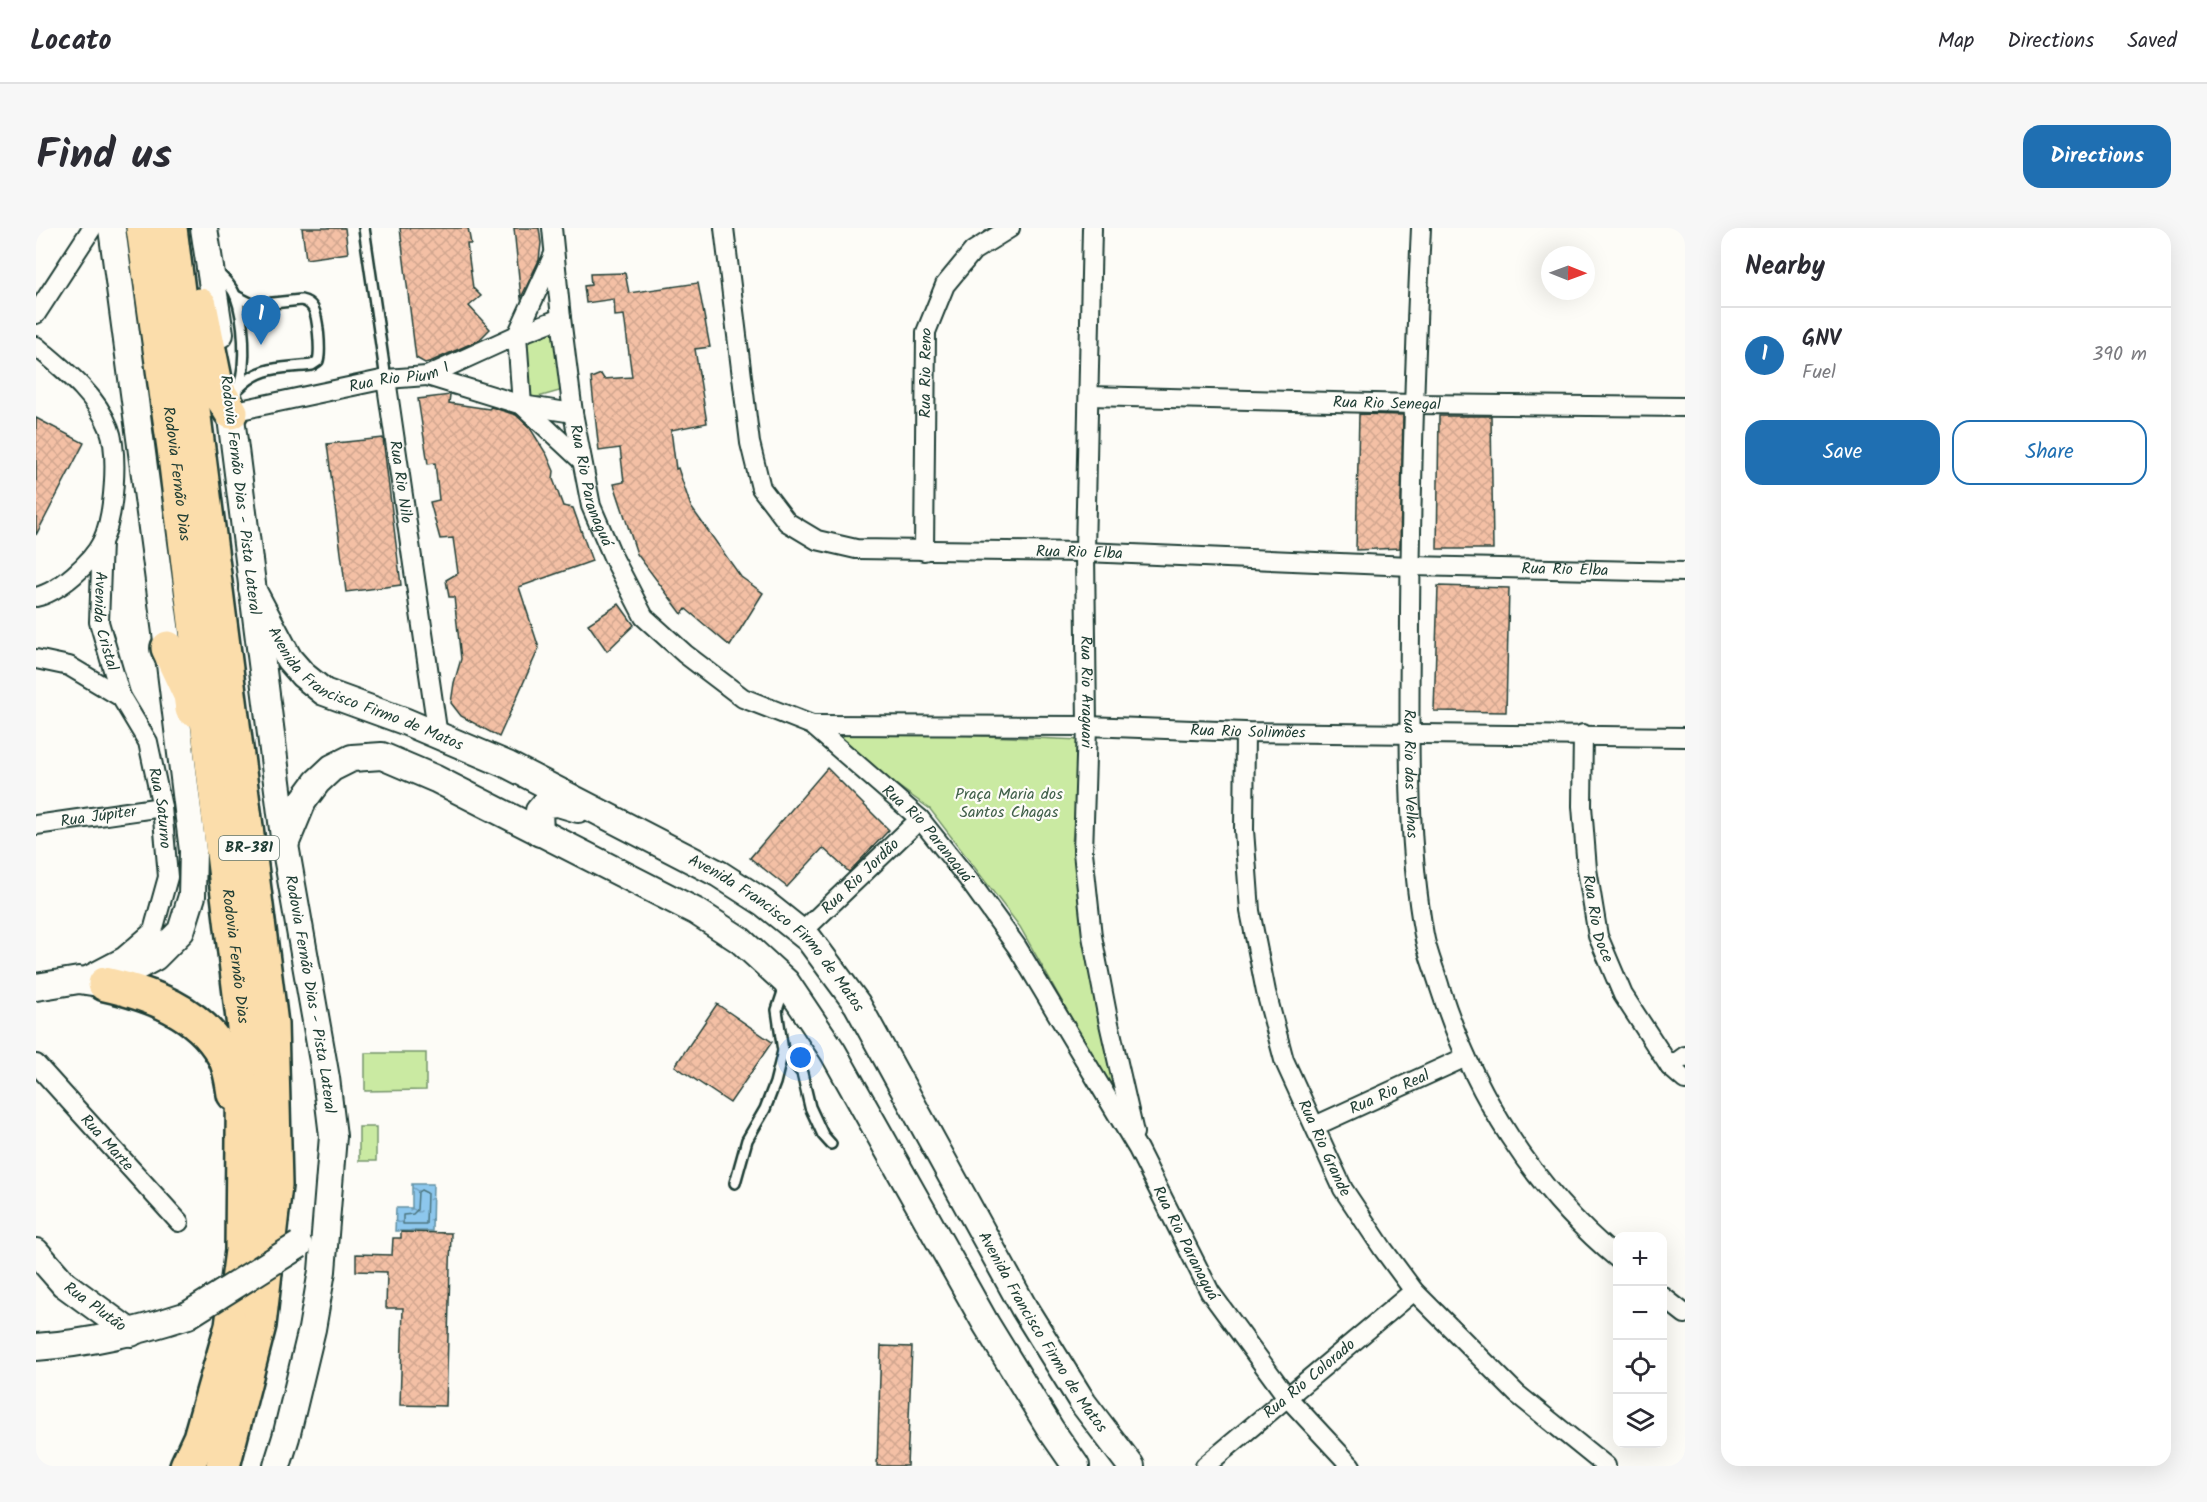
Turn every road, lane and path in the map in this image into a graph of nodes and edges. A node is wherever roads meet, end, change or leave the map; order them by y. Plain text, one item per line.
1 (92, 228) edge
2 (112, 228) edge
3 (143, 228) edge
4 (171, 228) edge
5 (184, 228) edge
6 (204, 228) edge
7 (364, 228) edge
8 (552, 228) edge
9 (723, 228) edge
10 (1010, 228) edge
11 (1092, 228) edge
12 (1421, 228) edge
13 (555, 253) junction
14 (210, 265) junction
15 (236, 296) junction
16 (36, 314) edge
17 (561, 318) junction
18 (517, 335) junction
19 (36, 346) edge
20 (427, 376) junction
21 (386, 379) junction
22 (1089, 396) junction
23 (233, 400) junction
24 (1413, 404) junction
25 (522, 405) junction
26 (1685, 407) edge
27 (573, 413) junction
28 (582, 461) junction
29 (102, 542) junction
30 (924, 551) junction
31 (1085, 552) junction
32 (1411, 566) junction
33 (1685, 572) edge
34 (252, 589) junction
35 (36, 597) edge
36 (168, 648) junction
37 (36, 659) edge
38 (121, 697) junction
39 (812, 725) junction
40 (1087, 726) junction
41 (1245, 732) junction
42 (1410, 733) junction
43 (1583, 734) junction
44 (438, 736) junction
45 (1685, 737) edge
46 (162, 807) junction
47 (610, 819) junction
48 (920, 819) junction
49 (36, 825) edge
50 (540, 833) junction
51 (285, 845) junction
52 (225, 866) junction
53 (801, 933) junction
54 (92, 982) junction
55 (786, 982) junction
56 (36, 987) edge
57 (783, 1051) junction
58 (1466, 1057) junction
59 (1678, 1061) edge
60 (36, 1064) edge
61 (1685, 1080) edge
62 (1315, 1126) junction
63 (831, 1144) dead end
64 (1138, 1149) junction
65 (735, 1183) dead end
66 (330, 1189) junction
67 (179, 1222) dead end
68 (242, 1251) junction
69 (36, 1252) edge
70 (1613, 1256) edge
71 (1414, 1291) junction
72 (1667, 1300) edge
73 (1024, 1308) junction
74 (1685, 1314) edge
75 (986, 1324) junction
76 (131, 1333) junction
77 (36, 1347) edge
78 (1287, 1397) junction
79 (280, 1465) edge
80 (187, 1466) edge
81 (224, 1466) edge
82 (1076, 1466) edge
83 (1131, 1466) edge
84 (1205, 1466) edge
85 (1352, 1466) edge
86 (1606, 1466) edge

1 - 16 street
2 - 36 street
3 - 52 highway, Rodovia Fernão Dias / BR-381
4 - 81 highway, Rodovia Fernão Dias / BR-381
5 - 23 highway
6 - 14 street, Rodovia Fernão Dias - Pista Lateral / BR-381
7 - 21 lane, Rua Rio Nilo
8 - 13 street, Rua Rio Paranaguá
9 - 30 street, Rua Rio Elba
10 - 30 street, Rua Rio Reno
11 - 22 street, Rua Rio Araguari
12 - 24 street, Rua Rio das Velhas
13 - 17 street, Rua Rio Paranaguá
13 - 18 street
14 - 15 lane
14 - 23 street, Rodovia Fernão Dias - Pista Lateral / BR-381
15 - 23 lane
15 - 23 lane
17 - 18 street, Rua Rio Pium I
17 - 27 street, Rua Rio Paranaguá
18 - 20 street, Rua Rio Pium I
18 - 25 street
19 - 29 street
20 - 21 street, Rua Rio Pium I
20 - 25 street
21 - 23 street, Rua Rio Pium I
21 - 44 street, Rua Rio Nilo
22 - 24 street, Rua Rio Senegal
22 - 31 street, Rua Rio Araguari
23 - 34 street, Rodovia Fernão Dias - Pista Lateral / BR-381
24 - 26 street, Rua Rio Senegal
24 - 32 street, Rua Rio das Velhas
25 - 27 street
25 - 28 street
27 - 28 street, Rua Rio Paranaguá
28 - 39 street, Rua Rio Paranaguá
29 - 35 street
29 - 38 street, Avenida Cristal
30 - 31 street, Rua Rio Elba
31 - 32 street, Rua Rio Elba
31 - 40 street, Rua Rio Araguari
32 - 33 street, Rua Rio Elba
32 - 42 street, Rua Rio das Velhas
34 - 44 street, Avenida Francisco Firmo de Matos
34 - 51 street, Rodovia Fernão Dias - Pista Lateral / BR-381
36 - 52 highway
36 - 54 street
37 - 38 street, Rua Saturno
38 - 46 street, Rua Saturno
39 - 40 street, Rua Rio Solimões
39 - 48 street, Rua Rio Paranaguá
40 - 41 street, Rua Rio Solimões
40 - 64 street, Rua Rio Araguari
41 - 42 street, Rua Rio Solimões
41 - 62 street, Rua Rio Grande
42 - 43 street, Rua Rio Solimões
42 - 58 street, Rua Rio das Velhas
43 - 45 street, Rua Rio Solimões
43 - 59 street, Rua Rio Doce
44 - 47 street, Avenida Francisco Firmo de Matos
46 - 49 street, Rua Júpiter
46 - 54 street, Rua Saturno
47 - 50 street
47 - 53 street, Avenida Francisco Firmo de Matos
48 - 53 street, Rua Rio Jordão
48 - 64 street, Rua Rio Paranaguá
50 - 51 street, Avenida Francisco Firmo de Matos
50 - 55 street, Avenida Francisco Firmo de Matos
51 - 66 street, Rodovia Fernão Dias - Pista Lateral / BR-381
52 - 68 highway, Rodovia Fernão Dias / BR-381
53 - 73 street, Avenida Francisco Firmo de Matos
54 - 56 street
54 - 68 highway
55 - 57 lane
55 - 75 street, Avenida Francisco Firmo de Matos
57 - 63 lane
57 - 65 lane
58 - 62 street, Rua Rio Real
58 - 70 street, Rua Rio das Velhas
59 - 61 street, Rua Rio Doce
60 - 67 street, Rua Marte
62 - 71 street, Rua Rio Grande
64 - 78 street, Rua Rio Paranaguá
66 - 76 street, bridge
66 - 79 street, BR-381
68 - 80 highway, Rodovia Fernão Dias / BR-381
69 - 76 street, Rua Plutão
71 - 78 street, Rua Rio Colorado
71 - 86 street, Rua Rio Grande
72 - 74 street
73 - 75 street
73 - 83 street, Avenida Francisco Firmo de Matos
75 - 82 street, Avenida Francisco Firmo de Matos
76 - 77 street
78 - 84 street, Rua Rio Colorado
78 - 85 street, Rua Rio Paranaguá

